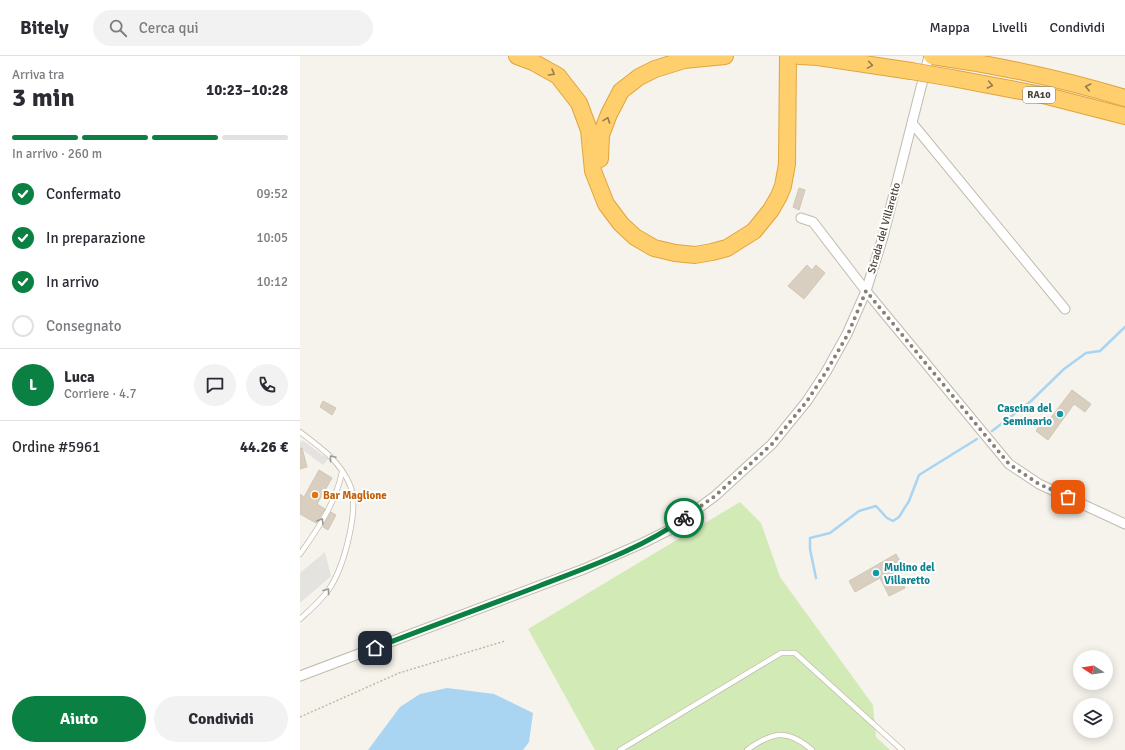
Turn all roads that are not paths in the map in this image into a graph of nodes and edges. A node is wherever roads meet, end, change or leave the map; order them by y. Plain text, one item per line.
1 (517, 56) edge
2 (726, 56) edge
3 (788, 56) edge
4 (799, 56) edge
5 (934, 56) edge
6 (1125, 98) edge
7 (1125, 116) edge
8 (912, 123) junction
9 (613, 213) junction
10 (802, 218) dead end
11 (866, 291) junction
12 (1065, 308) dead end
13 (300, 432) edge
14 (342, 472) junction
15 (1125, 524) edge
16 (300, 554) edge
17 (300, 619) edge
18 (300, 676) edge
19 (620, 750) edge
20 (747, 750) edge
21 (812, 750) edge
22 (902, 750) edge

1 -> 9 highway
9 -> 2 highway
3 - 9 highway
4 -> 7 highway, RA10, bridge
6 -> 5 highway, RA10
5 - 8 street, Strada del Villaretto
8 - 11 street, Strada del Villaretto
8 - 12 street
10 - 11 street
11 - 15 street
11 - 18 street, Strada del Villaretto
14 -> 13 lane
16 -> 14 lane
17 -> 14 lane
19 - 22 lane
20 - 21 lane

